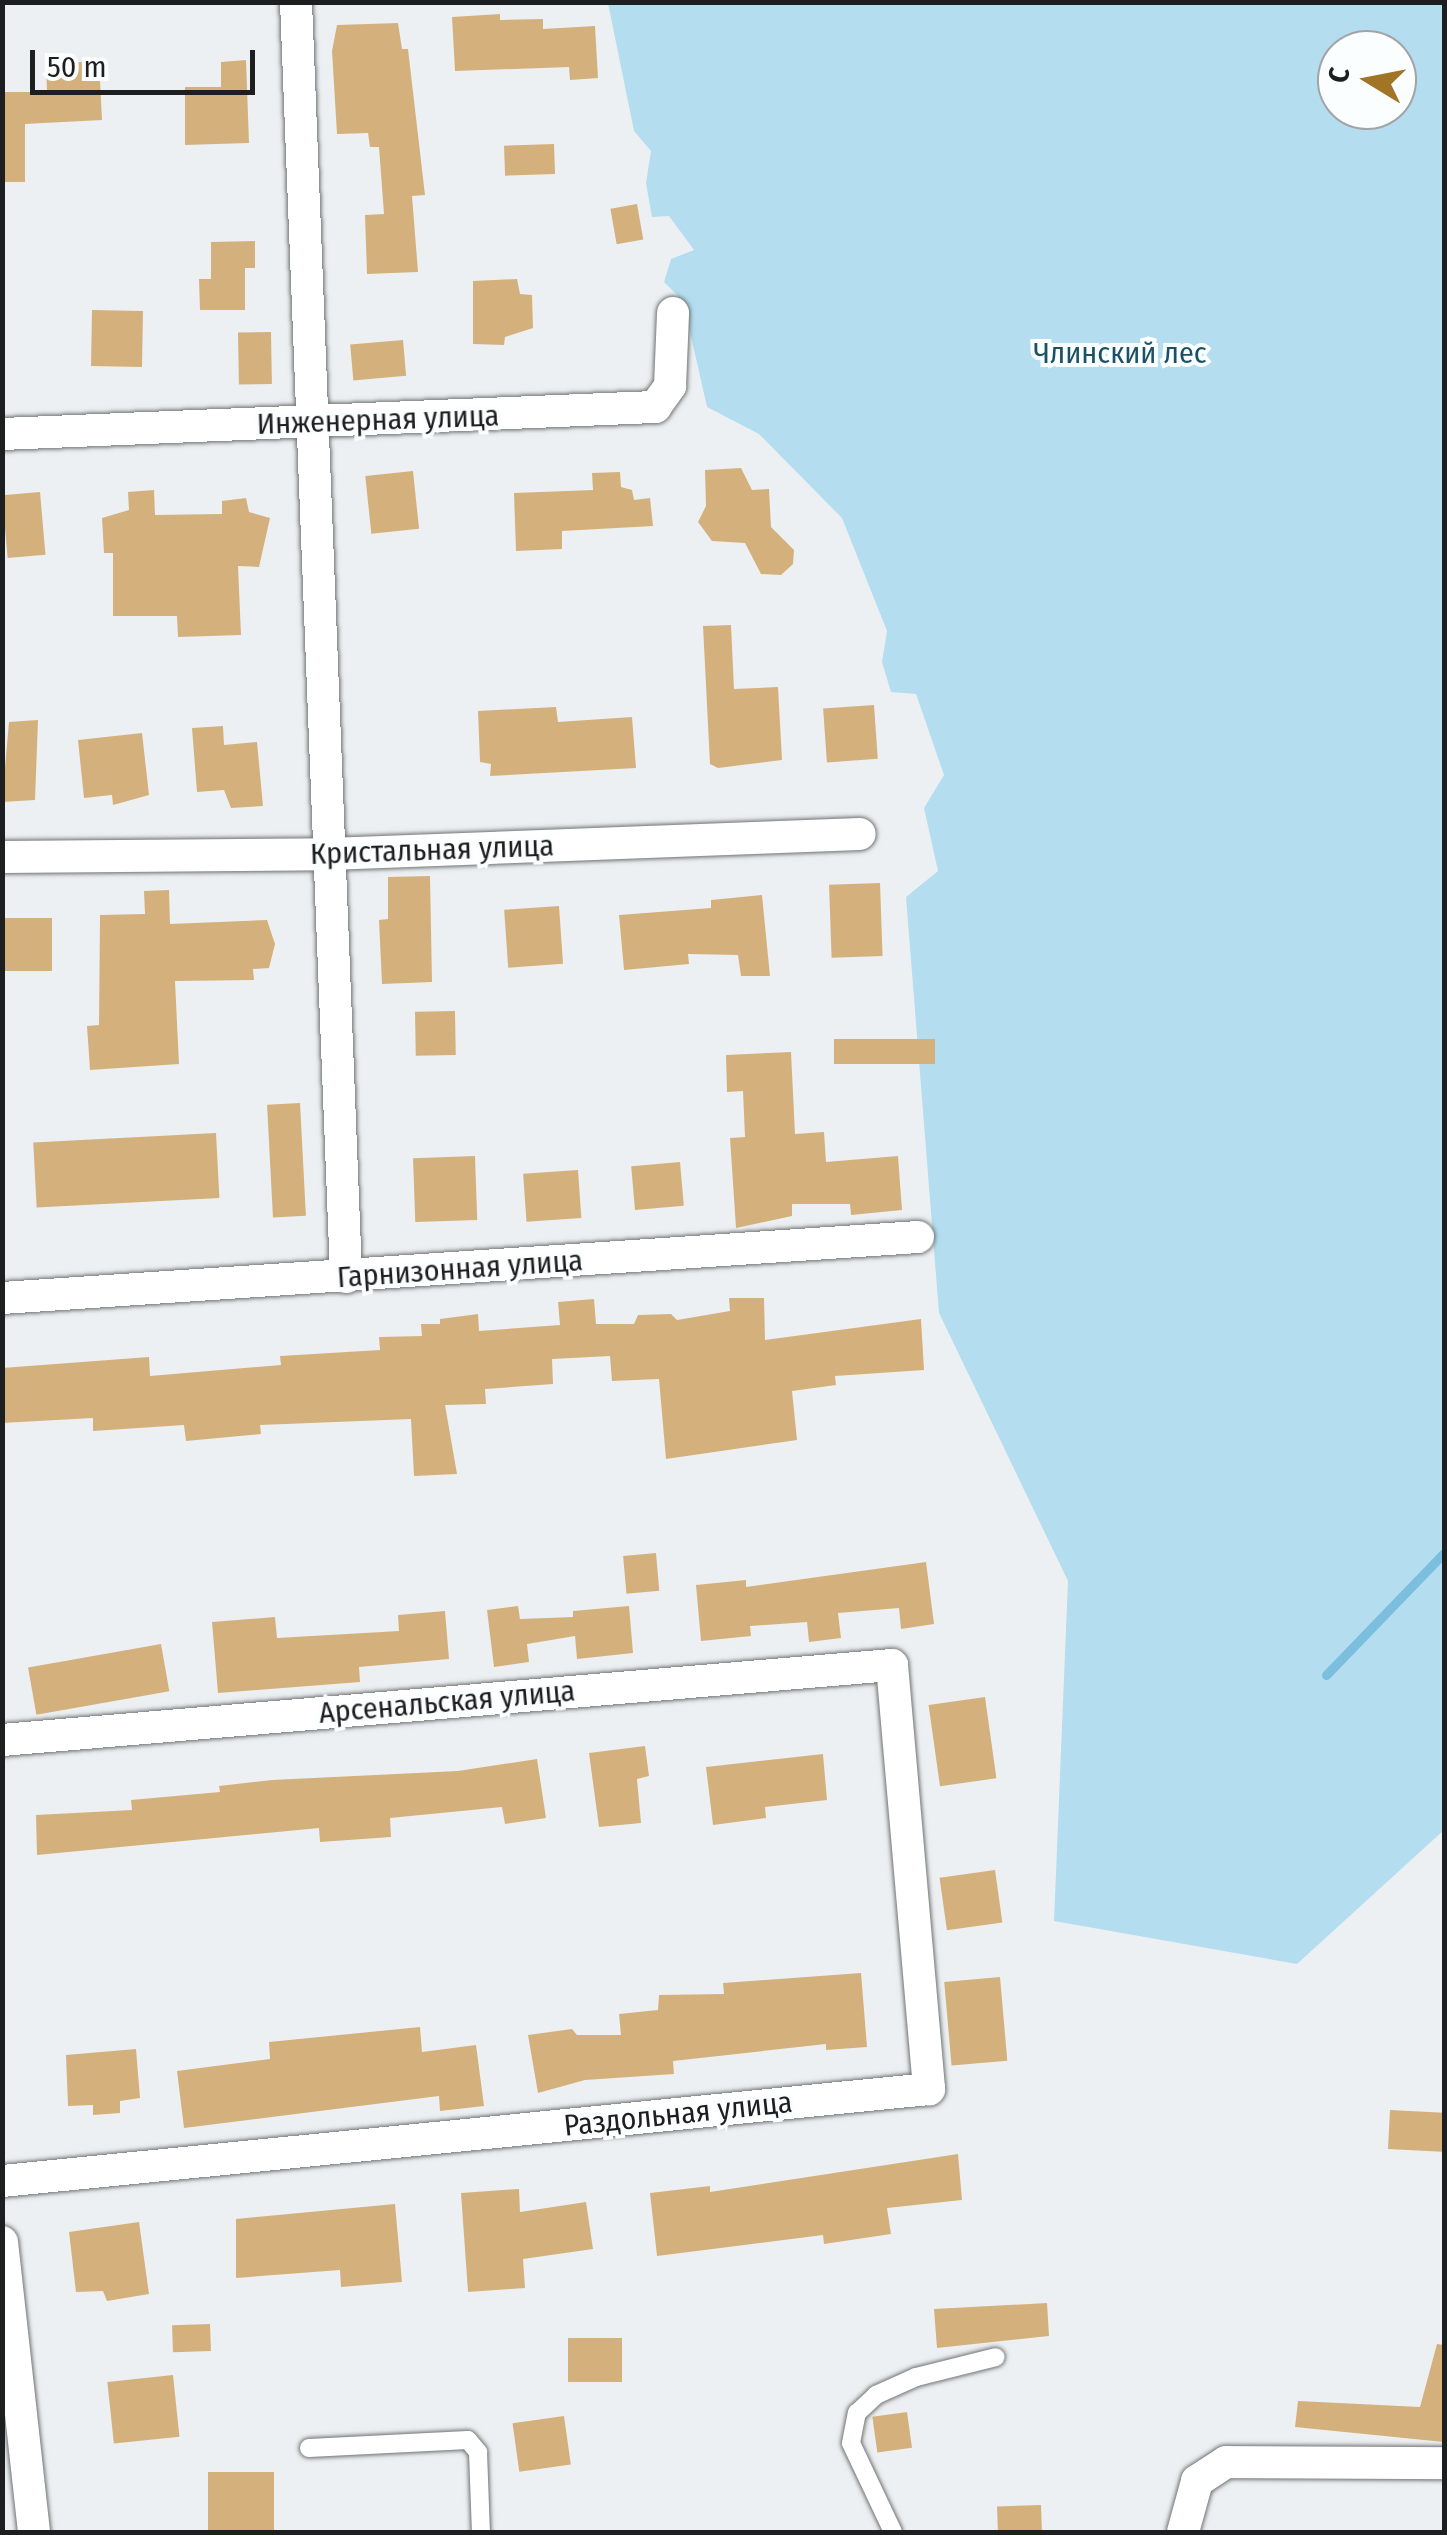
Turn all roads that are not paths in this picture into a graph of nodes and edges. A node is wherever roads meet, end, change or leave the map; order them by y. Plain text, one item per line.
1 (296, 2) edge
2 (673, 313) dead end
3 (311, 424) junction
4 (2, 434) edge
5 (860, 834) dead end
6 (328, 854) junction
7 (2, 857) edge
8 (918, 1236) dead end
9 (346, 1278) junction
10 (2, 1298) edge
11 (892, 1664) joint
12 (2, 1740) edge
13 (2, 2181) edge
14 (2, 2242) edge
15 (996, 2357) dead end
16 (309, 2448) dead end
17 (1444, 2463) edge
18 (34, 2532) edge
19 (481, 2532) edge
20 (893, 2532) edge
21 (1183, 2532) edge

1 - 3 street
2 - 3 street, Инженерная улица
3 - 4 street, Инженерная улица
3 - 6 street
5 - 6 street, Кристальная улица
6 - 7 street, Кристальная улица
6 - 9 street
8 - 9 street, Гарнизонная улица
9 - 10 street, Гарнизонная улица
11 - 12 street, Арсенальская улица
11 - 13 street, Раздольная улица
14 - 18 street
15 - 20 lane
16 - 19 lane
17 - 21 street

